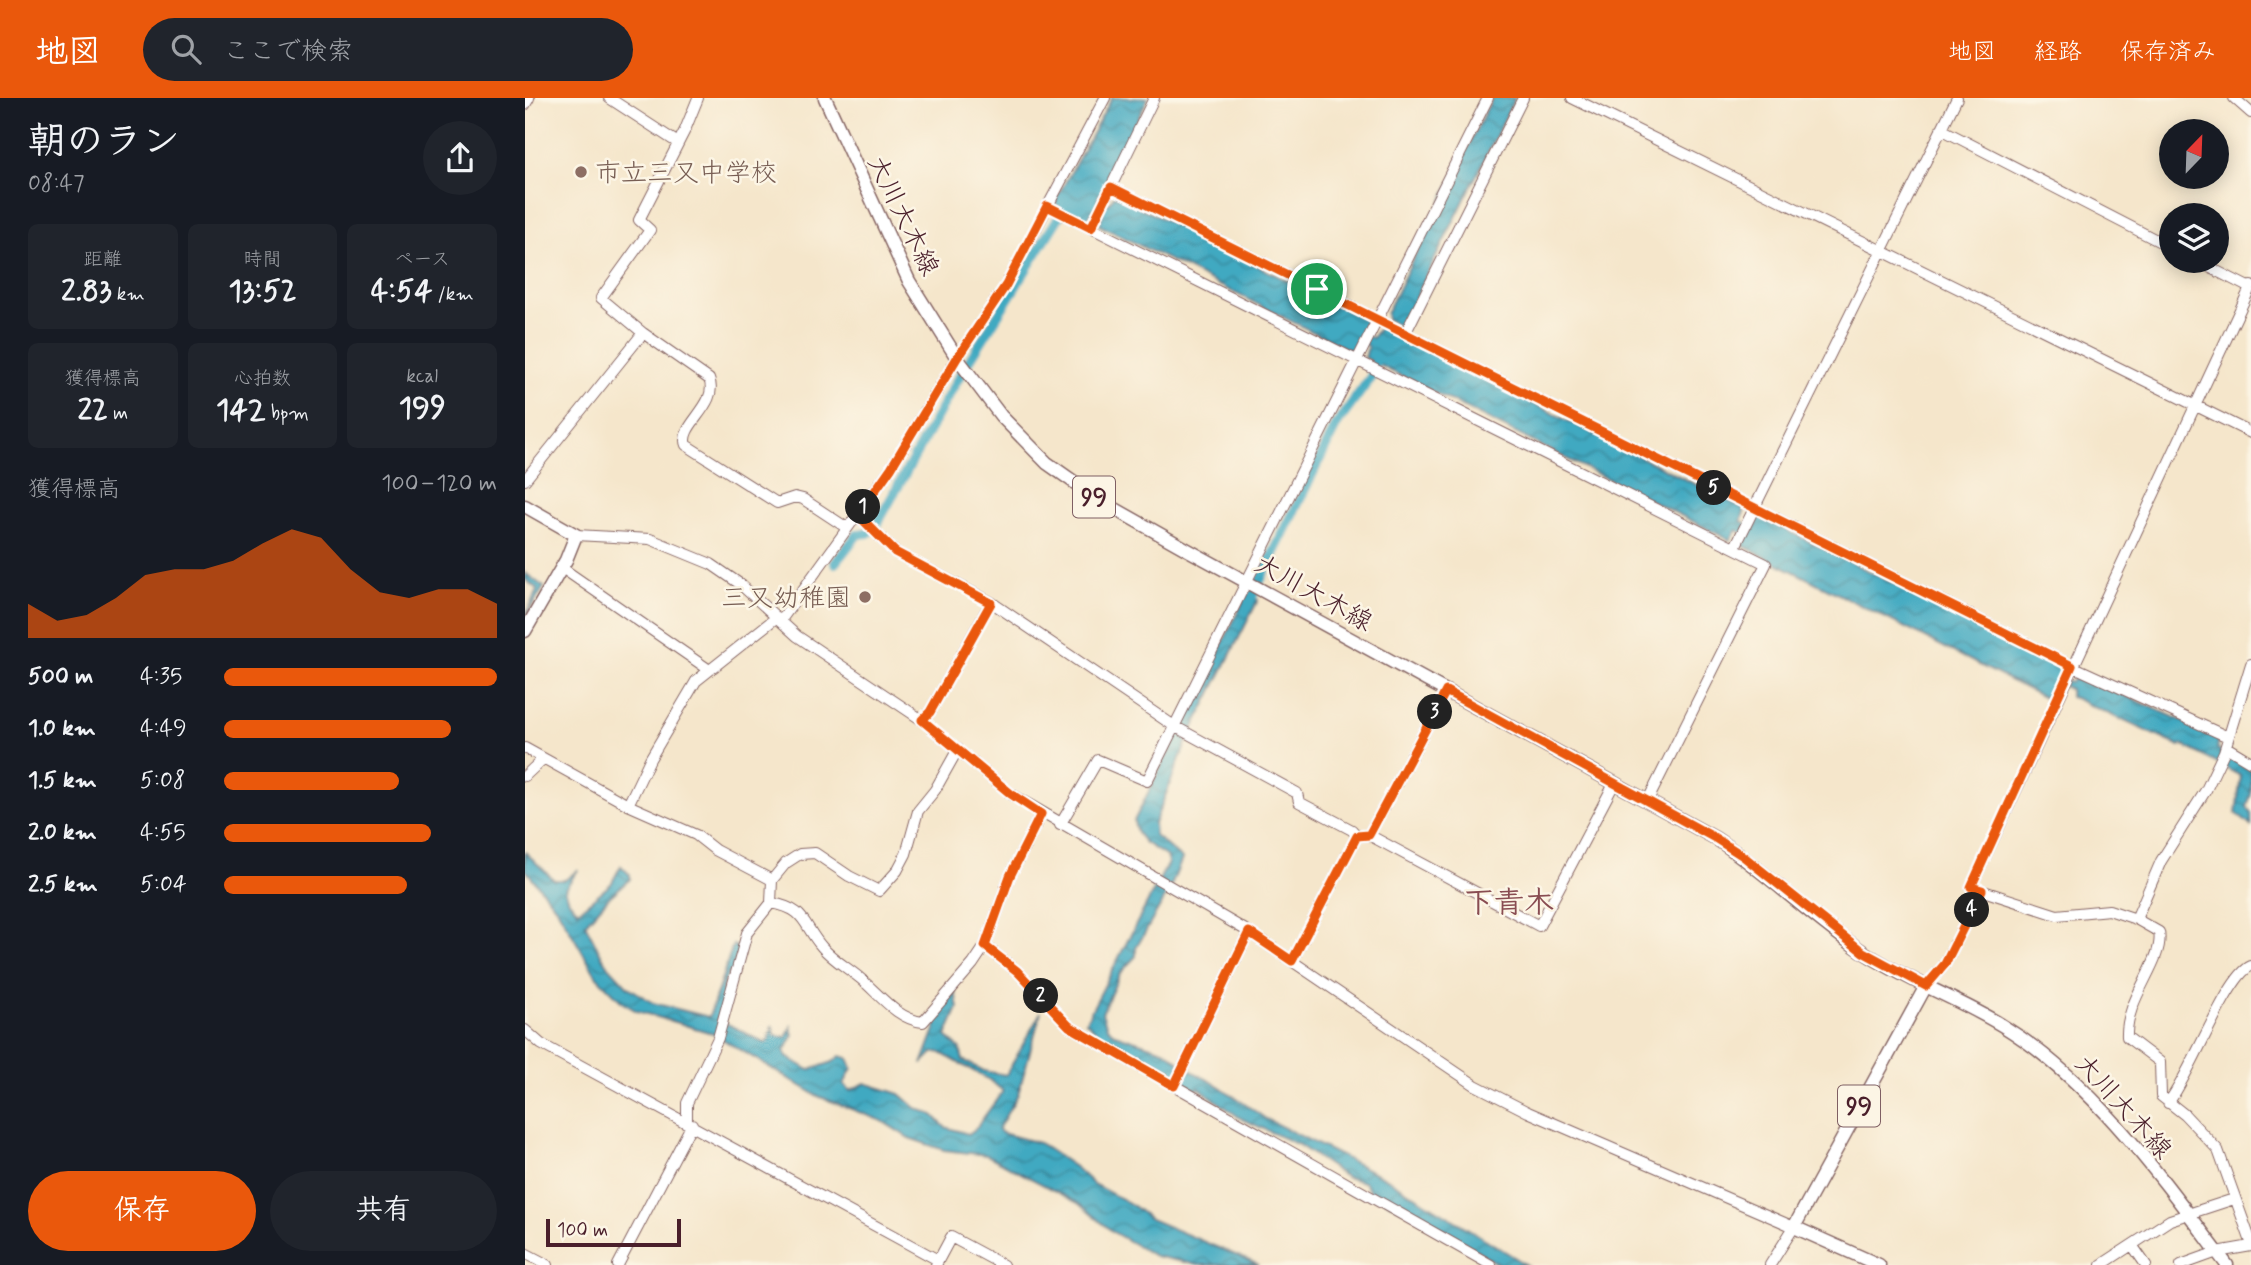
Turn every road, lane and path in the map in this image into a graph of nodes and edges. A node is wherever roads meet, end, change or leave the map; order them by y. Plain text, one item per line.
1 (529, 98) edge
2 (609, 98) edge
3 (698, 98) edge
4 (825, 98) edge
5 (1105, 98) edge
6 (1154, 98) edge
7 (1488, 98) edge
8 (1524, 98) edge
9 (1572, 98) edge
10 (1957, 98) edge
11 (2234, 98) edge
12 (525, 105) edge
13 (2251, 113) edge
14 (1941, 129) junction
15 (678, 143) junction
16 (1110, 190) junction
17 (1049, 207) junction
18 (1092, 225) junction
19 (2159, 241) edge
20 (1881, 253) junction
21 (2221, 273) edge
22 (2250, 287) edge
23 (1376, 322) junction
24 (1402, 332) junction
25 (643, 333) junction
26 (958, 359) junction
27 (1358, 359) junction
28 (2194, 407) junction
29 (2251, 433) edge
30 (525, 480) edge
31 (525, 506) edge
32 (1753, 510) junction
33 (858, 515) junction
34 (847, 528) junction
35 (576, 535) junction
36 (1735, 547) junction
37 (562, 568) junction
38 (1245, 580) junction
39 (991, 603) junction
40 (779, 619) junction
41 (525, 631) edge
42 (2251, 664) edge
43 (708, 669) junction
44 (2071, 669) junction
45 (1446, 691) junction
46 (922, 720) junction
47 (1175, 727) junction
48 (2227, 742) junction
49 (525, 748) edge
50 (958, 749) junction
51 (543, 760) junction
52 (2251, 762) edge
53 (525, 776) edge
54 (1615, 782) junction
55 (1648, 800) junction
56 (628, 805) junction
57 (1041, 814) junction
58 (1060, 825) junction
59 (1369, 835) junction
60 (1357, 836) junction
61 (772, 880) junction
62 (1982, 890) junction
63 (771, 903) junction
64 (2137, 919) junction
65 (1249, 932) junction
66 (985, 946) junction
67 (1292, 961) junction
68 (2251, 966) edge
69 (1926, 986) junction
70 (525, 1030) edge
71 (1175, 1084) junction
72 (2168, 1104) junction
73 (689, 1123) junction
74 (2234, 1199) junction
75 (2188, 1215) junction
76 (1794, 1227) junction
77 (2251, 1244) edge
78 (2132, 1245) junction
79 (2217, 1252) junction
80 (525, 1253) edge
81 (937, 1263) edge
82 (548, 1265) edge
83 (618, 1265) edge
84 (1003, 1265) edge
85 (1491, 1265) edge
86 (1770, 1265) edge
87 (1879, 1265) edge
88 (2101, 1265) edge
89 (2146, 1265) edge
90 (2181, 1265) edge
91 (2227, 1265) edge

1 - 12 street
2 - 15 street
3 - 15 street
4 - 26 main road, 大川大木線 / 99
5 - 17 street
6 - 16 street
7 - 23 street
8 - 24 street
9 - 20 street
10 - 14 street
11 - 13 street
14 - 19 street
14 - 20 street
15 - 25 street
16 - 18 street
16 - 23 street
17 - 18 street
17 - 26 street
18 - 27 street
20 - 28 street
20 - 32 street
21 - 22 street
22 - 28 street
23 - 24 street
23 - 27 street
24 - 32 street
25 - 30 street
25 - 34 street
26 - 33 street
26 - 38 main road, 大川大木線 / 99
27 - 36 street
27 - 38 street
28 - 29 street
28 - 44 street
31 - 35 main road
32 - 36 street
32 - 44 street
33 - 34 street
33 - 39 street
34 - 40 street
35 - 37 main road
35 - 40 street
36 - 55 street
37 - 41 main road
37 - 43 street
38 - 45 main road, 大川大木線 / 99
38 - 47 street
39 - 46 street
39 - 47 street
40 - 43 street
40 - 46 street
42 - 48 street
43 - 56 street
44 - 48 street
44 - 62 street
45 - 54 main road, 大川大木線 / 99
45 - 59 street
46 - 50 street
47 - 58 street
47 - 60 street
48 - 52 street
48 - 64 street
49 - 51 street
50 - 57 street
50 - 61 street
51 - 53 street
51 - 56 street
54 - 55 main road, 大川大木線 / 99
54 - 59 street
55 - 69 main road, 大川大木線 / 99
56 - 61 street
57 - 58 street
57 - 66 street
58 - 65 street
59 - 60 street
60 - 67 street
61 - 63 street
62 - 64 street
62 - 69 street
63 - 66 street
63 - 73 street
64 - 72 street
65 - 67 street
65 - 71 street
66 - 71 street
67 - 76 street
68 - 72 street
69 - 75 main road, 大川大木線 / 99
69 - 76 main road, 99
70 - 73 street
71 - 85 street
72 - 74 street
73 - 81 street
73 - 83 street
74 - 75 street
74 - 77 street
75 - 78 street
75 - 79 main road, 大川大木線 / 99
76 - 86 street
76 - 87 main road
77 - 79 street
78 - 88 street
78 - 89 street
79 - 90 street
79 - 91 main road, 大川大木線 / 99
80 - 82 street
81 - 84 street

